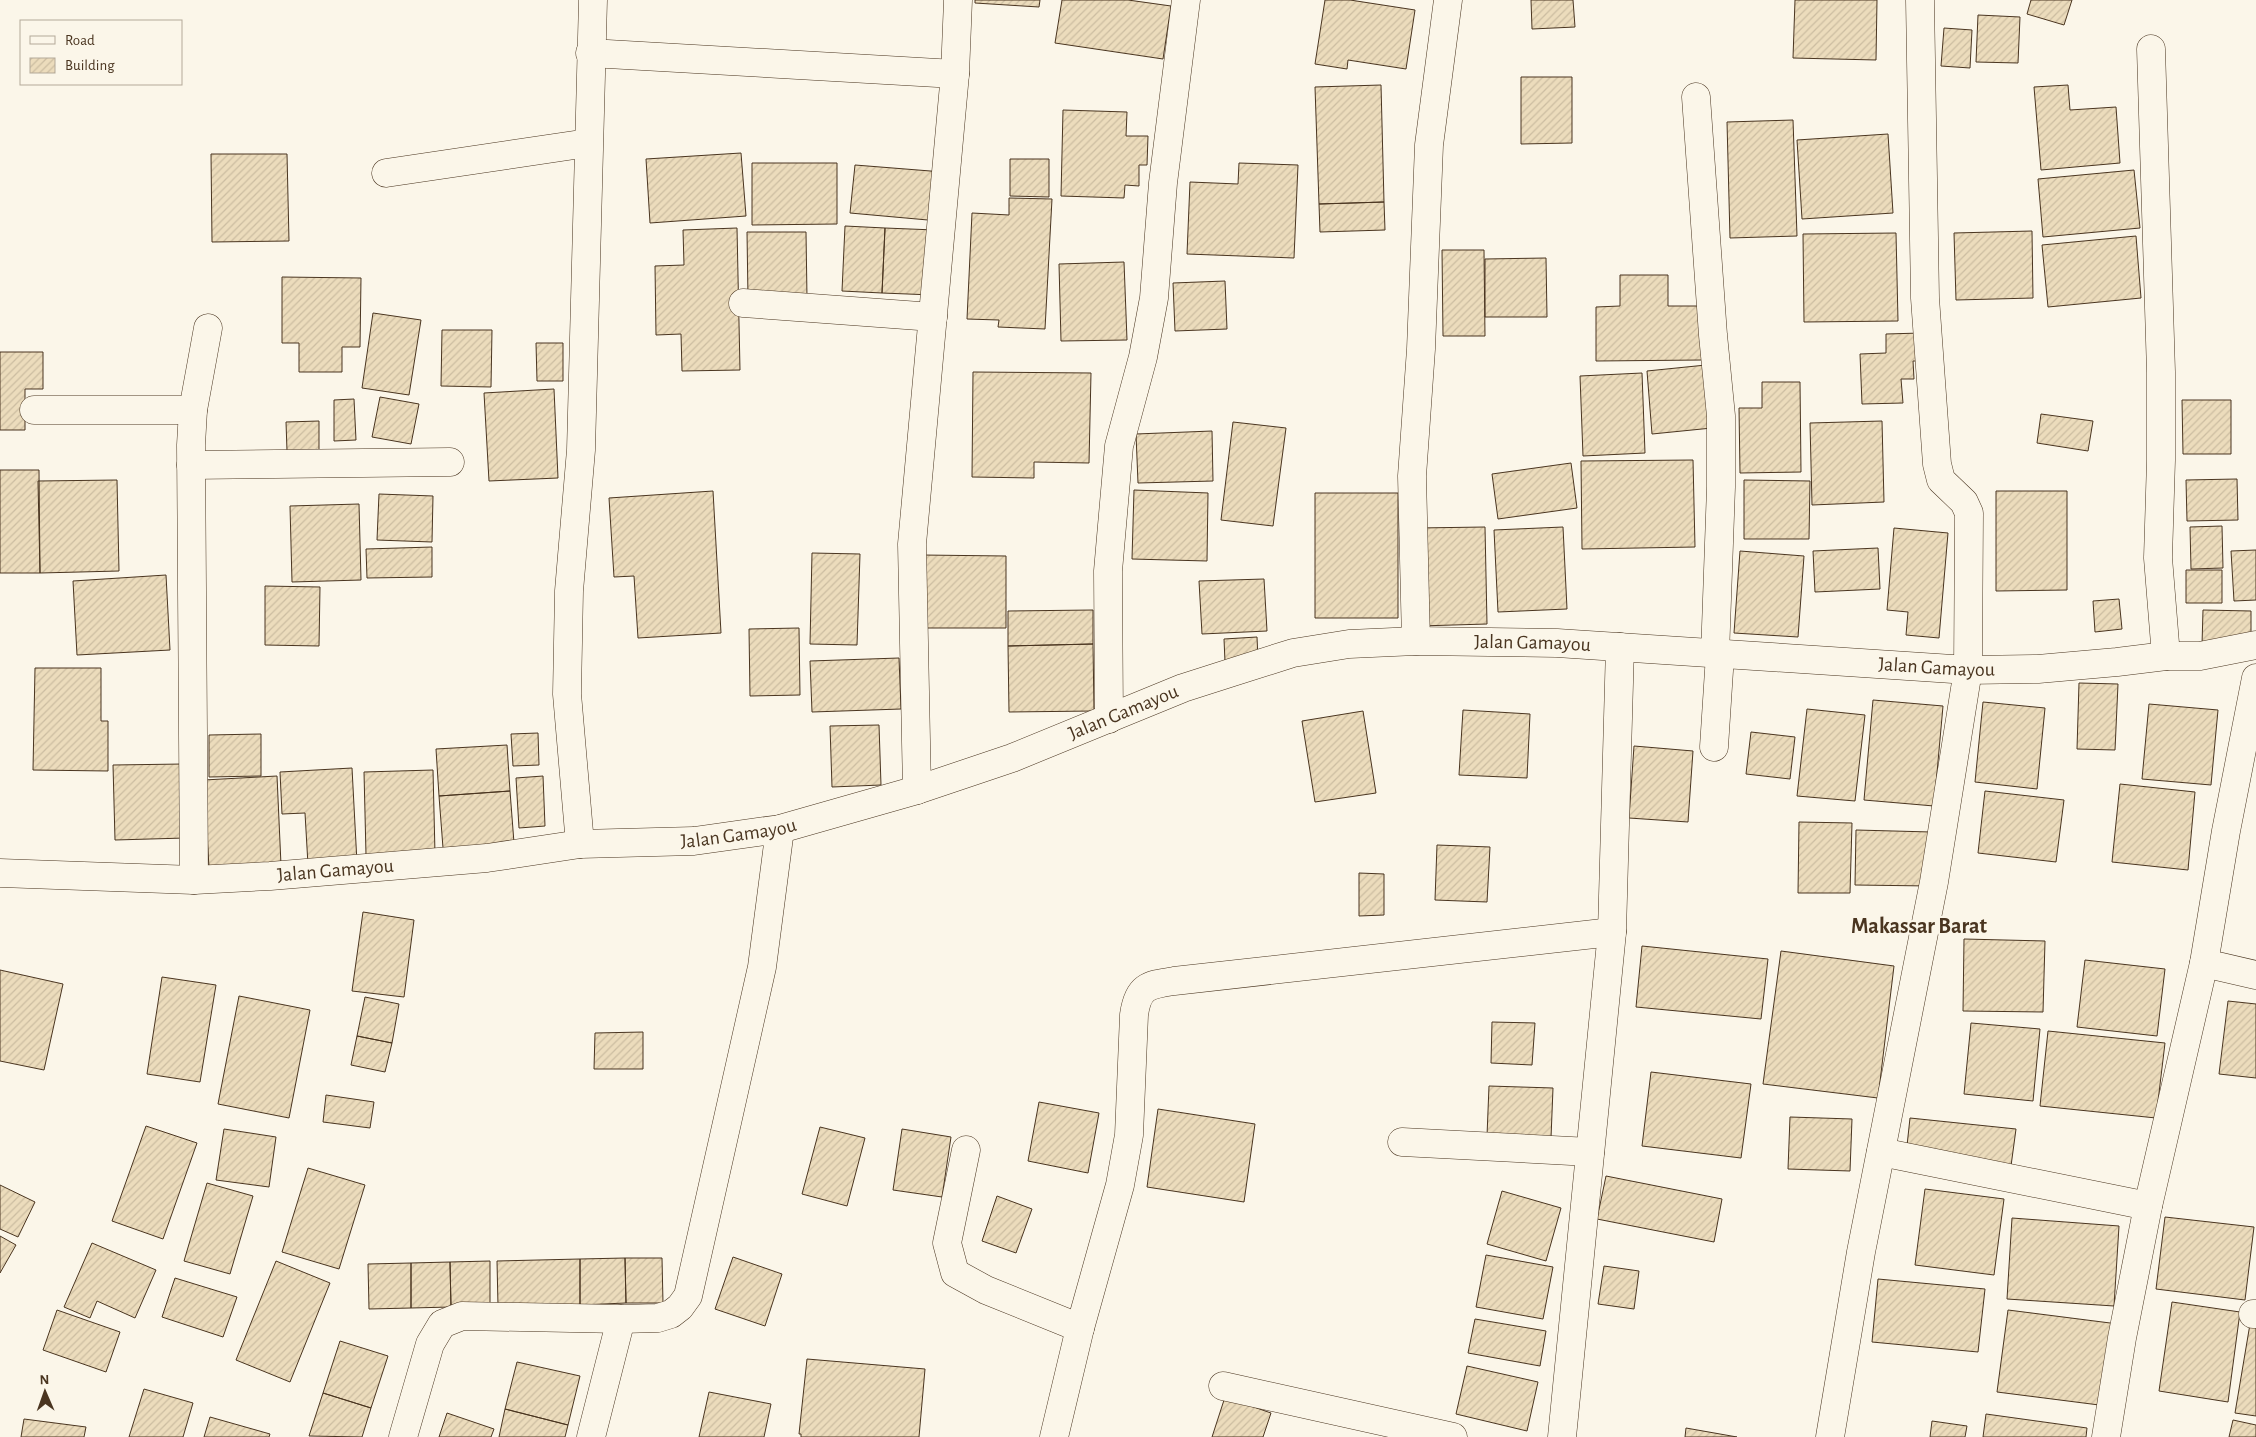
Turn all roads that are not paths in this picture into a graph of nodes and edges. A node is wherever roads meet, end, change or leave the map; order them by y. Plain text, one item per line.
1 (593, 0) edge
2 (958, 0) edge
3 (1186, 0) edge
4 (1448, 0) edge
5 (1920, 0) edge
6 (2151, 49) dead end
7 (590, 52) junction
8 (955, 74) junction
9 (1696, 97) dead end
10 (588, 143) junction
11 (386, 173) dead end
12 (743, 303) dead end
13 (933, 317) junction
14 (208, 328) dead end
15 (34, 410) dead end
16 (193, 410) junction
17 (450, 462) dead end
18 (191, 465) junction
19 (1416, 641) junction
20 (2256, 645) edge
21 (1620, 647) junction
22 (1718, 655) junction
23 (2166, 656) junction
24 (1968, 670) junction
25 (2256, 678) edge
26 (1109, 719) junction
27 (1714, 747) dead end
28 (918, 790) junction
29 (780, 829) junction
30 (580, 844) junction
31 (0, 873) edge
32 (194, 880) junction
33 (1612, 932) junction
34 (2204, 963) junction
35 (2256, 975) edge
36 (1402, 1142) dead end
37 (966, 1150) dead end
38 (1590, 1152) junction
39 (1881, 1152) junction
40 (2148, 1206) junction
41 (621, 1319) junction
42 (1080, 1328) junction
43 (1223, 1386) dead end
44 (403, 1437) edge
45 (590, 1437) edge
46 (1054, 1437) edge
47 (1453, 1437) edge
48 (1562, 1437) edge
49 (1830, 1437) edge
50 (2106, 1437) edge

1 - 7 street
2 - 8 street
3 - 26 street
4 - 19 street
5 - 24 street
6 - 23 street
7 - 8 street
7 - 10 street
8 - 13 street
9 - 22 street
10 - 11 street
10 - 30 street
12 - 13 street
13 - 28 street
14 - 16 street
15 - 16 street
16 - 18 street
17 - 18 street
18 - 32 street
19 - 21 street, Jalan Gamayou
19 - 26 street, Jalan Gamayou
20 - 23 street, Jalan Gamayou
21 - 22 street, Jalan Gamayou
21 - 33 street
22 - 24 street, Jalan Gamayou
22 - 27 street
23 - 24 street, Jalan Gamayou
24 - 39 street
25 - 34 street
26 - 28 street, Jalan Gamayou
28 - 29 street, Jalan Gamayou
29 - 30 street, Jalan Gamayou
29 - 41 street
30 - 32 street, Jalan Gamayou
31 - 32 street, Jalan Gamayou
33 - 38 street
33 - 42 street
34 - 35 street
34 - 40 street
36 - 38 street
37 - 42 street
38 - 48 street
39 - 40 street
39 - 49 street
40 - 50 street
41 - 44 street
41 - 45 street
42 - 46 street
43 - 47 street

